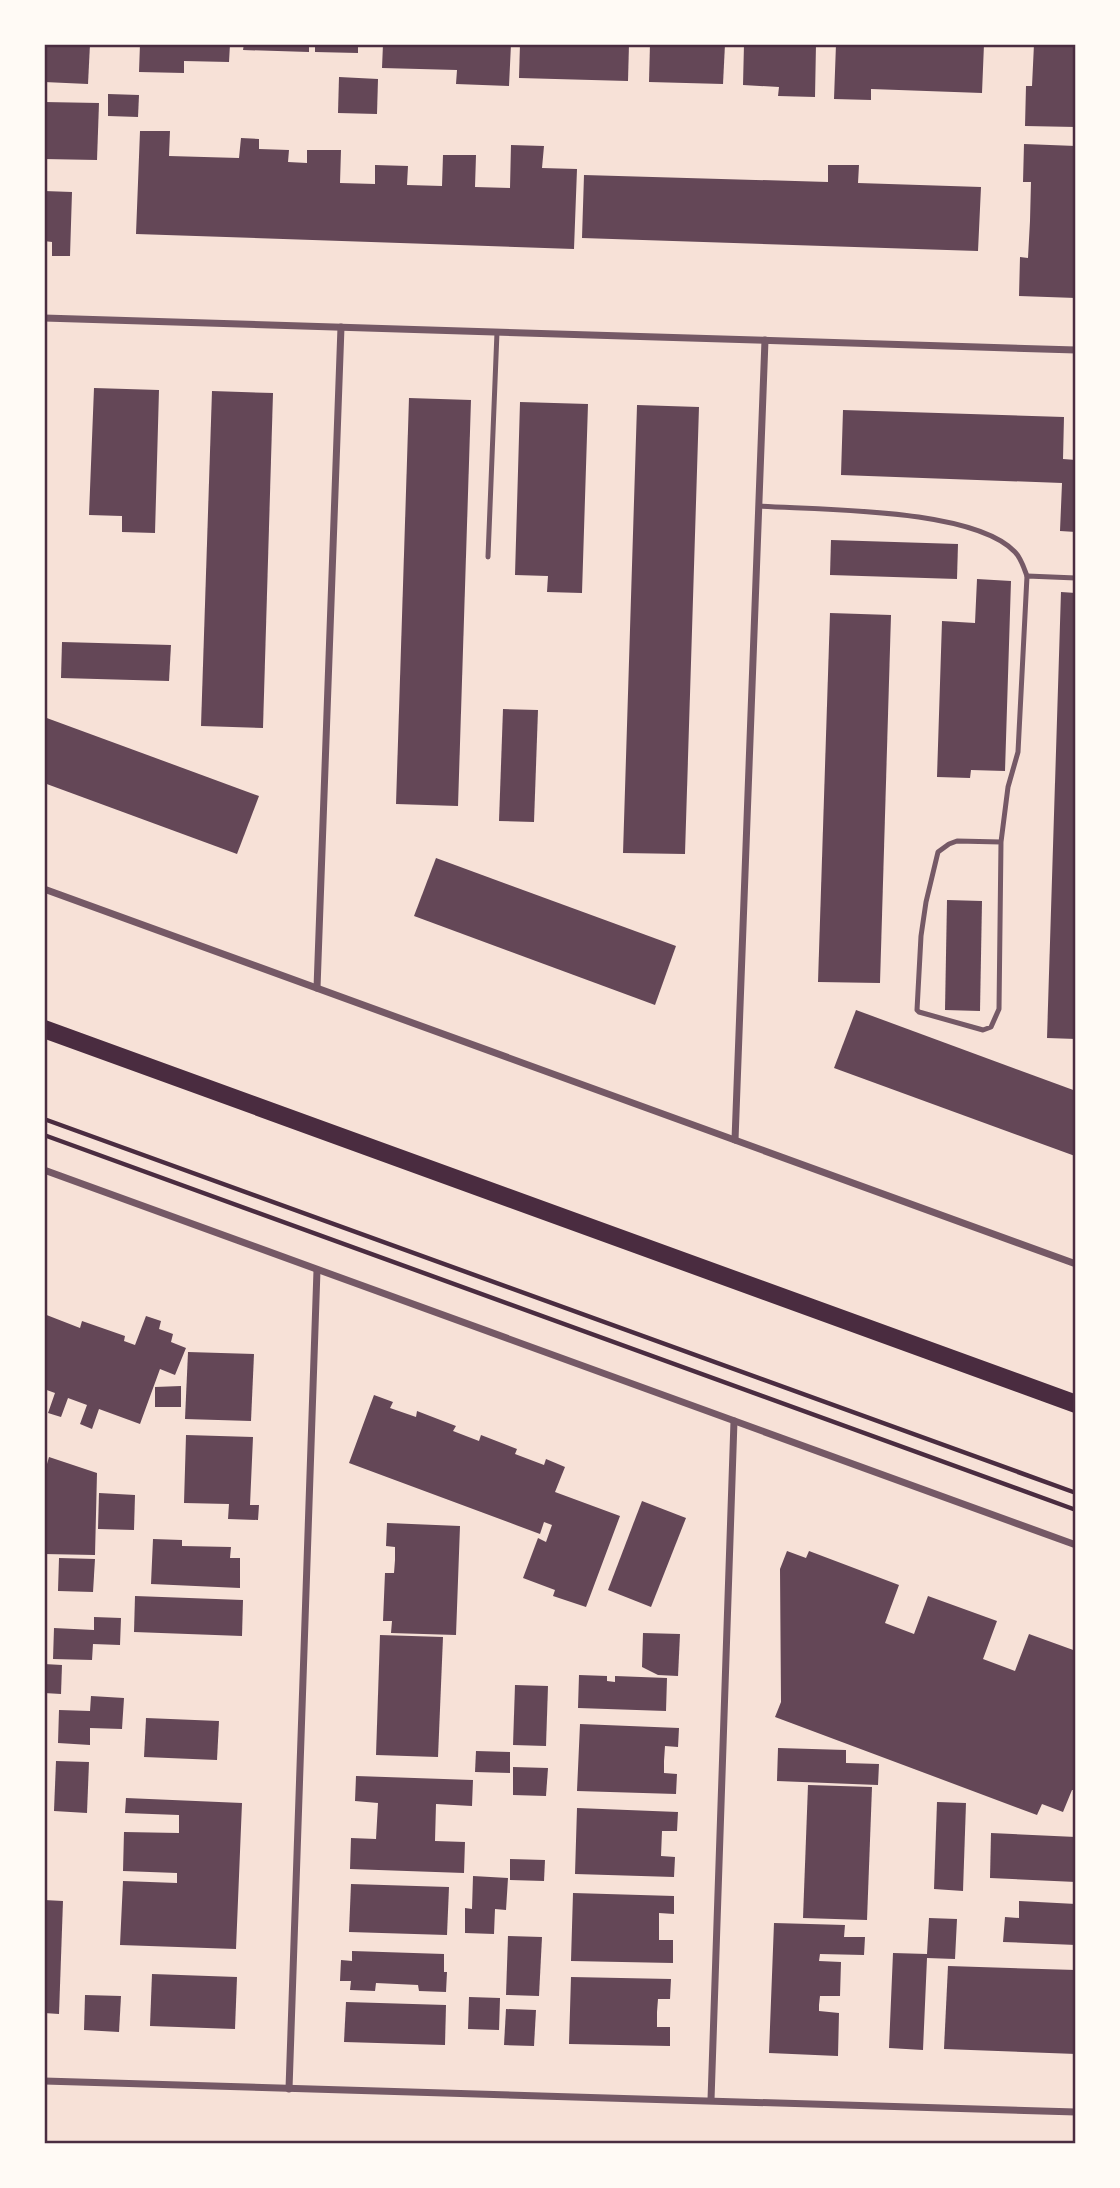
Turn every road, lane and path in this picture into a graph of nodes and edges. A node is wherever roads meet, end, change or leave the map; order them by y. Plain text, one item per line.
1 (44, 318) edge
2 (341, 327) junction
3 (497, 332) junction
4 (765, 340) junction
5 (1076, 350) edge
6 (760, 506) junction
7 (488, 557) dead end
8 (1027, 576) junction
9 (1076, 578) edge
10 (1000, 842) junction
11 (44, 889) edge
12 (317, 988) junction
13 (44, 1029) edge
14 (44, 1119) edge
15 (44, 1135) edge
16 (736, 1140) junction
17 (44, 1170) edge
18 (1076, 1264) edge
19 (317, 1270) junction
20 (1076, 1404) edge
21 (734, 1421) junction
22 (1076, 1493) edge
23 (1076, 1510) edge
24 (1076, 1545) edge
25 (44, 2081) edge
26 (289, 2089) junction
27 (711, 2100) junction
28 (1076, 2112) edge

1 - 2 street
2 - 3 street
2 - 12 street
3 - 4 street
3 - 7 lane
4 - 5 street
4 - 6 street
6 - 8 lane
6 - 16 street
8 - 9 lane
8 - 10 lane
10 - 10 lane
11 - 12 street
12 - 16 street
13 - 20 main road
14 - 22 path
15 - 23 path
16 - 18 street
17 - 19 street
19 - 21 street
19 - 26 street
21 - 24 street
21 - 27 street
25 - 26 street
26 - 27 street
27 - 28 street

